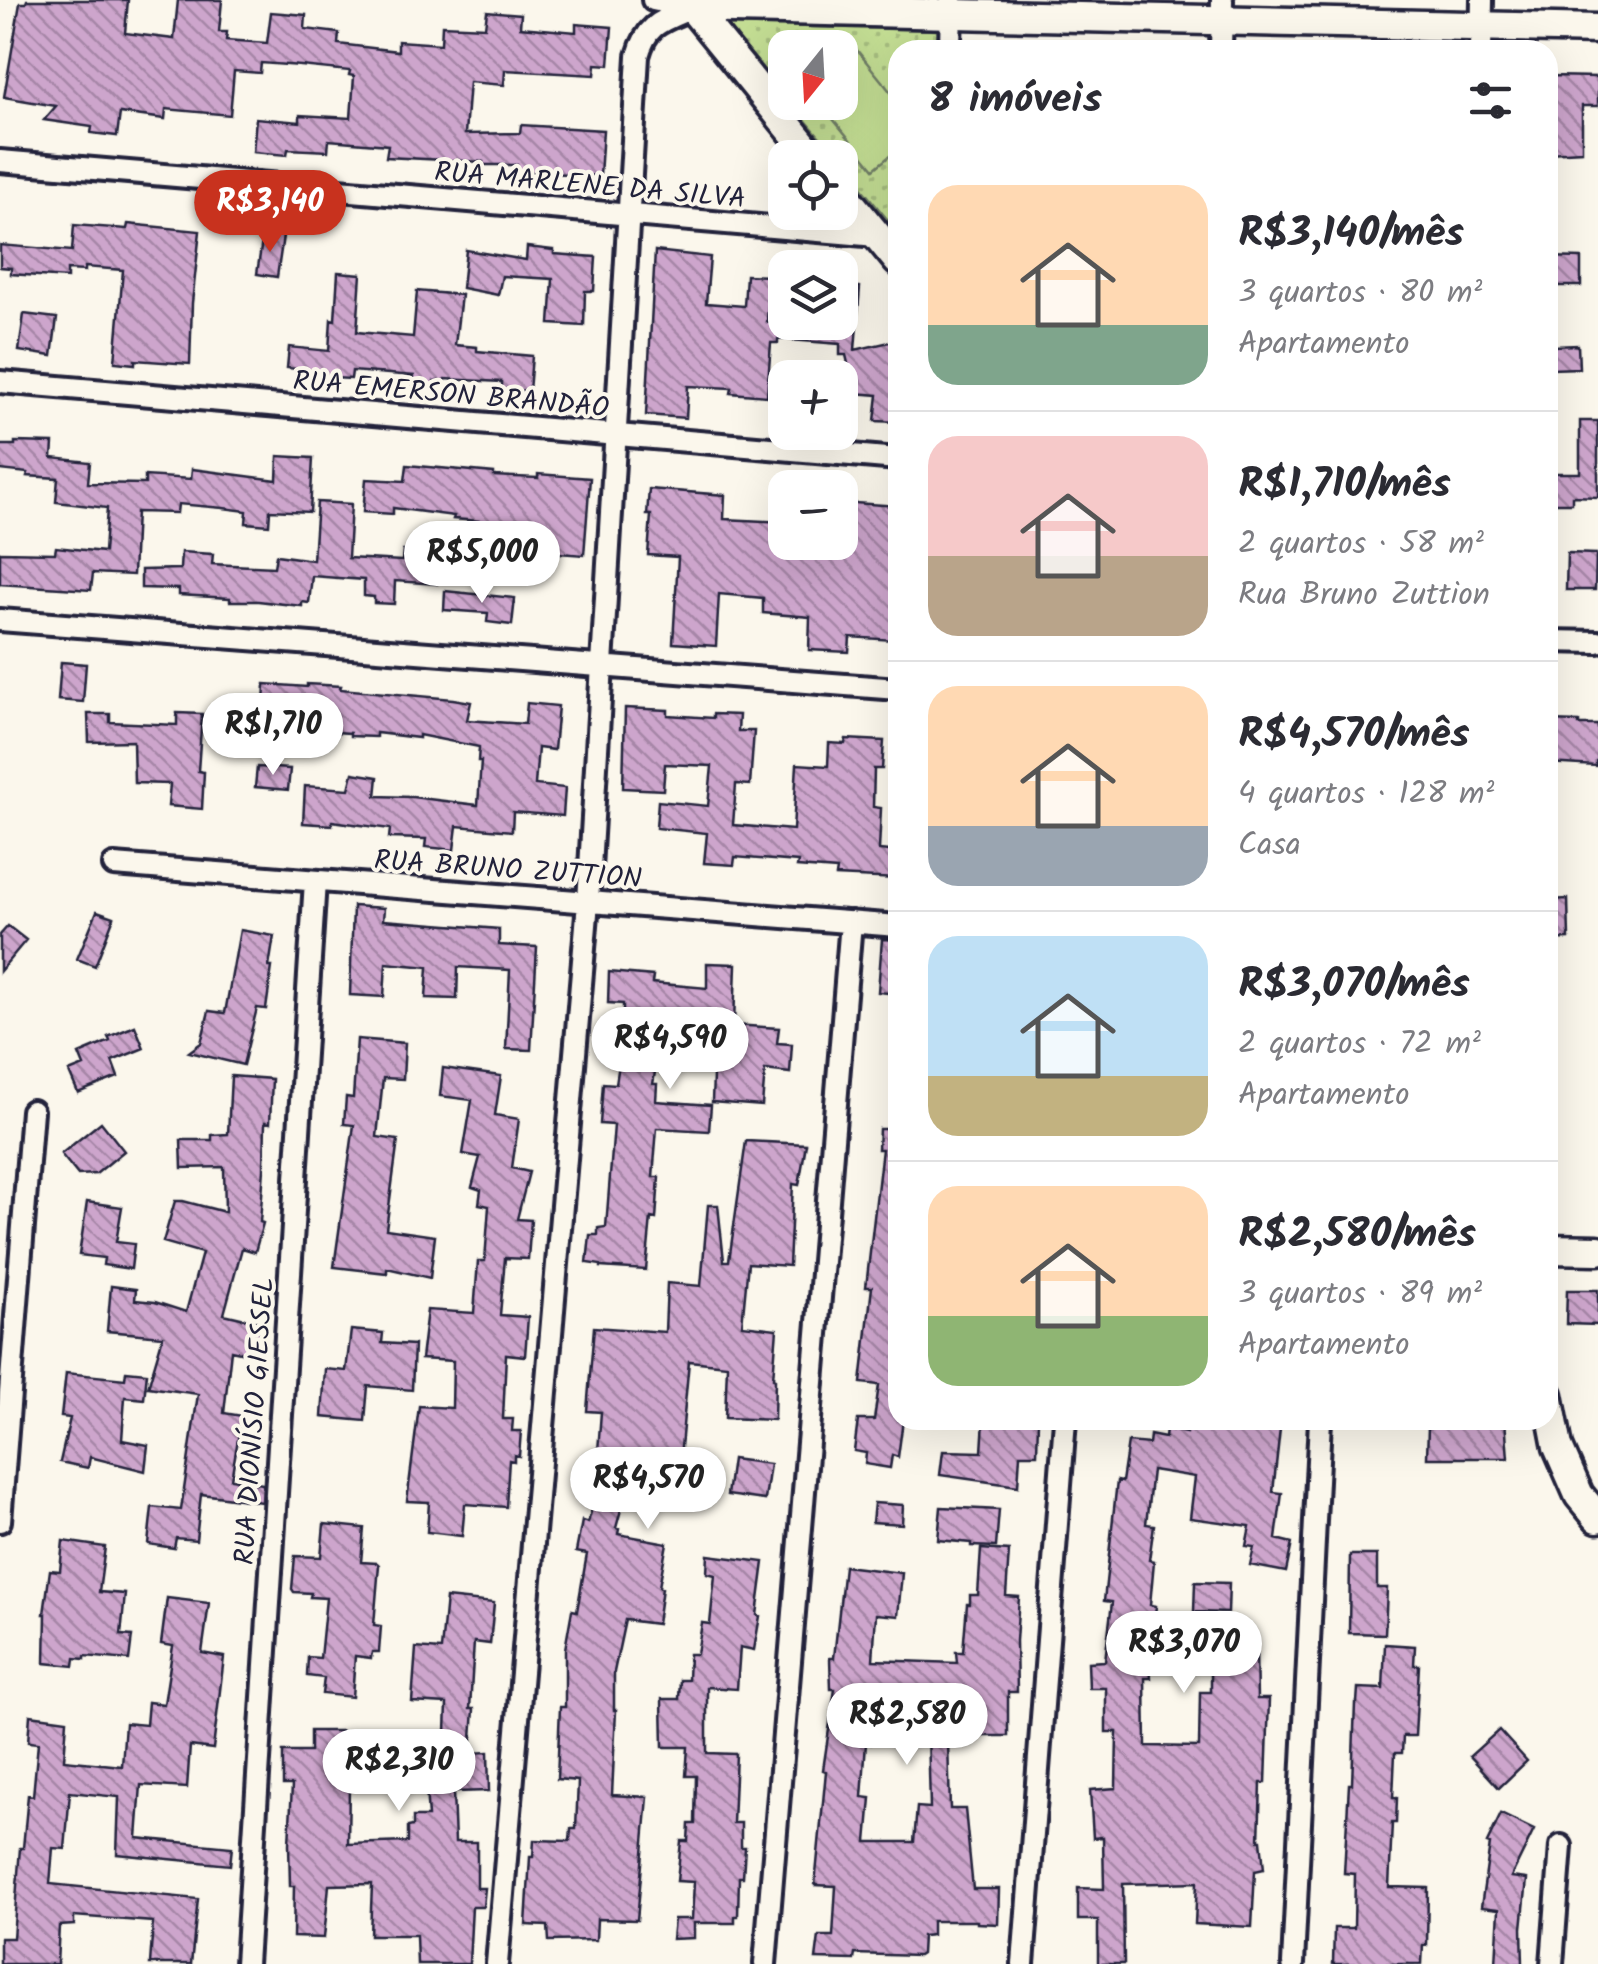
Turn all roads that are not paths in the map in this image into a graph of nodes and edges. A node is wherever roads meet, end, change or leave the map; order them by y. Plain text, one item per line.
1 (654, 0) edge
2 (690, 3) edge
3 (951, 7) edge
4 (1221, 10) edge
5 (1482, 25) edge
6 (1598, 29) edge
7 (950, 40) edge
8 (1220, 40) edge
9 (800, 140) edge
10 (0, 161) edge
11 (858, 212) edge
12 (628, 214) junction
13 (877, 236) junction
14 (888, 249) edge
15 (0, 382) edge
16 (616, 435) junction
17 (888, 458) edge
18 (0, 620) edge
19 (1558, 640) edge
20 (1598, 642) edge
21 (602, 667) junction
22 (888, 689) edge
23 (114, 865) dead end
24 (315, 881) junction
25 (588, 902) junction
26 (851, 922) junction
27 (888, 925) edge
28 (32, 1111) dead end
29 (1558, 1249) edge
30 (1598, 1250) edge
31 (1065, 1430) edge
32 (1320, 1430) edge
33 (1555, 1430) edge
34 (1598, 1518) edge
35 (0, 1520) edge
36 (1561, 1846) dead end
37 (246, 1964) edge
38 (497, 1964) edge
39 (765, 1964) edge
40 (1023, 1964) edge
41 (1294, 1964) edge
42 (1552, 1964) edge

1 - 2 street
2 - 3 street
2 - 9 street
2 - 12 street
3 - 4 street
3 - 7 street
4 - 5 street
4 - 8 street
5 - 6 street
10 - 12 street, RUA MARLENE DA SILVA
11 - 13 street
12 - 13 street, RUA MARLENE DA SILVA
12 - 16 street
13 - 14 street
15 - 16 street, RUA EMERSON BRANDÃO
16 - 17 street, RUA EMERSON BRANDÃO
16 - 21 street
18 - 21 street
19 - 20 street
21 - 22 street
21 - 25 street
23 - 24 street, RUA BRUNO ZUTTION
24 - 25 street, RUA BRUNO ZUTTION
24 - 37 street, RUA DIONÍSIO GIESSEL
25 - 26 street, RUA BRUNO ZUTTION
25 - 38 street
26 - 27 street, RUA BRUNO ZUTTION
26 - 39 street
28 - 35 street
29 - 30 street
31 - 40 street
32 - 41 street
33 - 34 street
36 - 42 street

